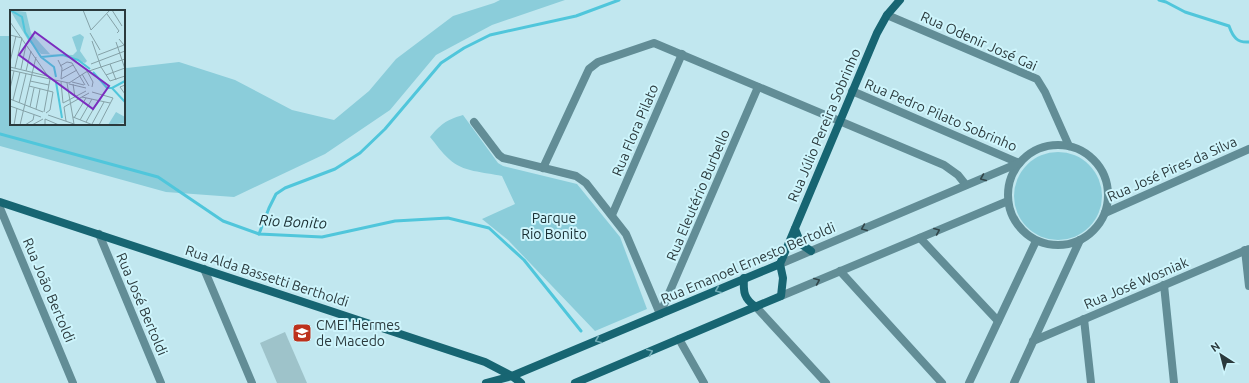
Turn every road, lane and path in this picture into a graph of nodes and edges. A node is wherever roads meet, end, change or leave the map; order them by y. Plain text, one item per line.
1 (900, 0) edge
2 (887, 15) junction
3 (682, 54) junction
4 (758, 87) junction
5 (852, 91) junction
6 (840, 121) junction
7 (474, 122) dead end
8 (1069, 146) junction
9 (1249, 149) edge
10 (1019, 163) junction
11 (543, 168) junction
12 (966, 185) junction
13 (1008, 201) junction
14 (0, 202) edge
15 (0, 208) edge
16 (1105, 213) junction
17 (612, 215) junction
18 (795, 229) junction
19 (99, 234) junction
20 (920, 238) junction
21 (1080, 240) junction
22 (1036, 241) junction
23 (1247, 249) edge
24 (811, 250) junction
25 (780, 264) junction
26 (204, 269) junction
27 (840, 271) junction
28 (744, 278) junction
29 (1164, 285) junction
30 (1249, 286) edge
31 (781, 296) junction
32 (756, 307) junction
33 (660, 314) junction
34 (1084, 319) junction
35 (998, 321) junction
36 (679, 339) junction
37 (1033, 341) junction
38 (512, 376) junction
39 (73, 383) edge
40 (161, 383) edge
41 (252, 383) edge
42 (486, 383) edge
43 (521, 383) edge
44 (575, 383) edge
45 (704, 383) edge
46 (826, 383) edge
47 (942, 383) edge
48 (969, 383) edge
49 (1014, 383) edge
50 (1091, 383) edge
51 (1174, 383) edge

1 - 2 main road, Rua Júlio Pereira Sobrinho
2 - 5 main road, Rua Júlio Pereira Sobrinho
2 - 8 street, Rua Odenir José Gai
3 - 4 street
3 - 11 street
3 - 17 street, Rua Flora Pilato
4 - 6 street
4 - 33 street, Rua Eleutério Burbello
5 - 6 main road, Rua Júlio Pereira Sobrinho
5 - 10 street, Rua Pedro Pilato Sobrinho
6 - 12 street
6 - 18 main road, Rua Júlio Pereira Sobrinho
7 - 11 street
8 - 10 street
8 - 16 street
9 - 16 street, Rua José Pires da Silva
10 -> 12 street, Rua Emanoel Ernesto Bertoldi
10 - 13 street
11 - 17 street
12 -> 24 street, Rua Emanoel Ernesto Bertoldi
20 -> 13 street
13 - 22 street
14 - 19 main road, Rua Alda Bassetti Bertholdi
15 - 39 street, Rua João Bertoldi
16 - 21 street
17 - 33 street
18 - 24 main road
18 - 25 main road, Rua Júlio Pereira Sobrinho
19 - 26 main road, Rua Alda Bassetti Bertholdi
19 - 40 street, Rua José Bertoldi
20 - 27 street
20 - 35 street
21 - 22 street
21 - 37 street
22 - 35 street
23 - 29 street, Rua José Wosniak
23 - 30 street
24 - 25 street, Rua Emanoel Ernesto Bertoldi
25 - 28 main road, Rua Emanoel Ernesto Bertoldi
25 - 31 main road
26 - 38 main road, Rua Alda Bassetti Bertholdi
26 - 41 street
31 -> 27 street
27 - 47 street
28 - 32 main road
28 -> 33 main road, Rua Emanoel Ernesto Bertoldi
29 - 34 street, Rua José Wosniak
29 - 51 street
31 - 32 main road
32 - 36 main road
32 - 46 street
33 -> 38 main road, Rua Emanoel Ernesto Bertoldi
34 - 37 street, Rua José Wosniak
34 - 50 street
35 - 48 street
44 -> 36 main road
36 - 45 street
37 - 49 street
38 - 42 main road, Rua Emanoel Ernesto Bertoldi
38 - 43 main road, Rua Alda Bassetti Bertholdi

